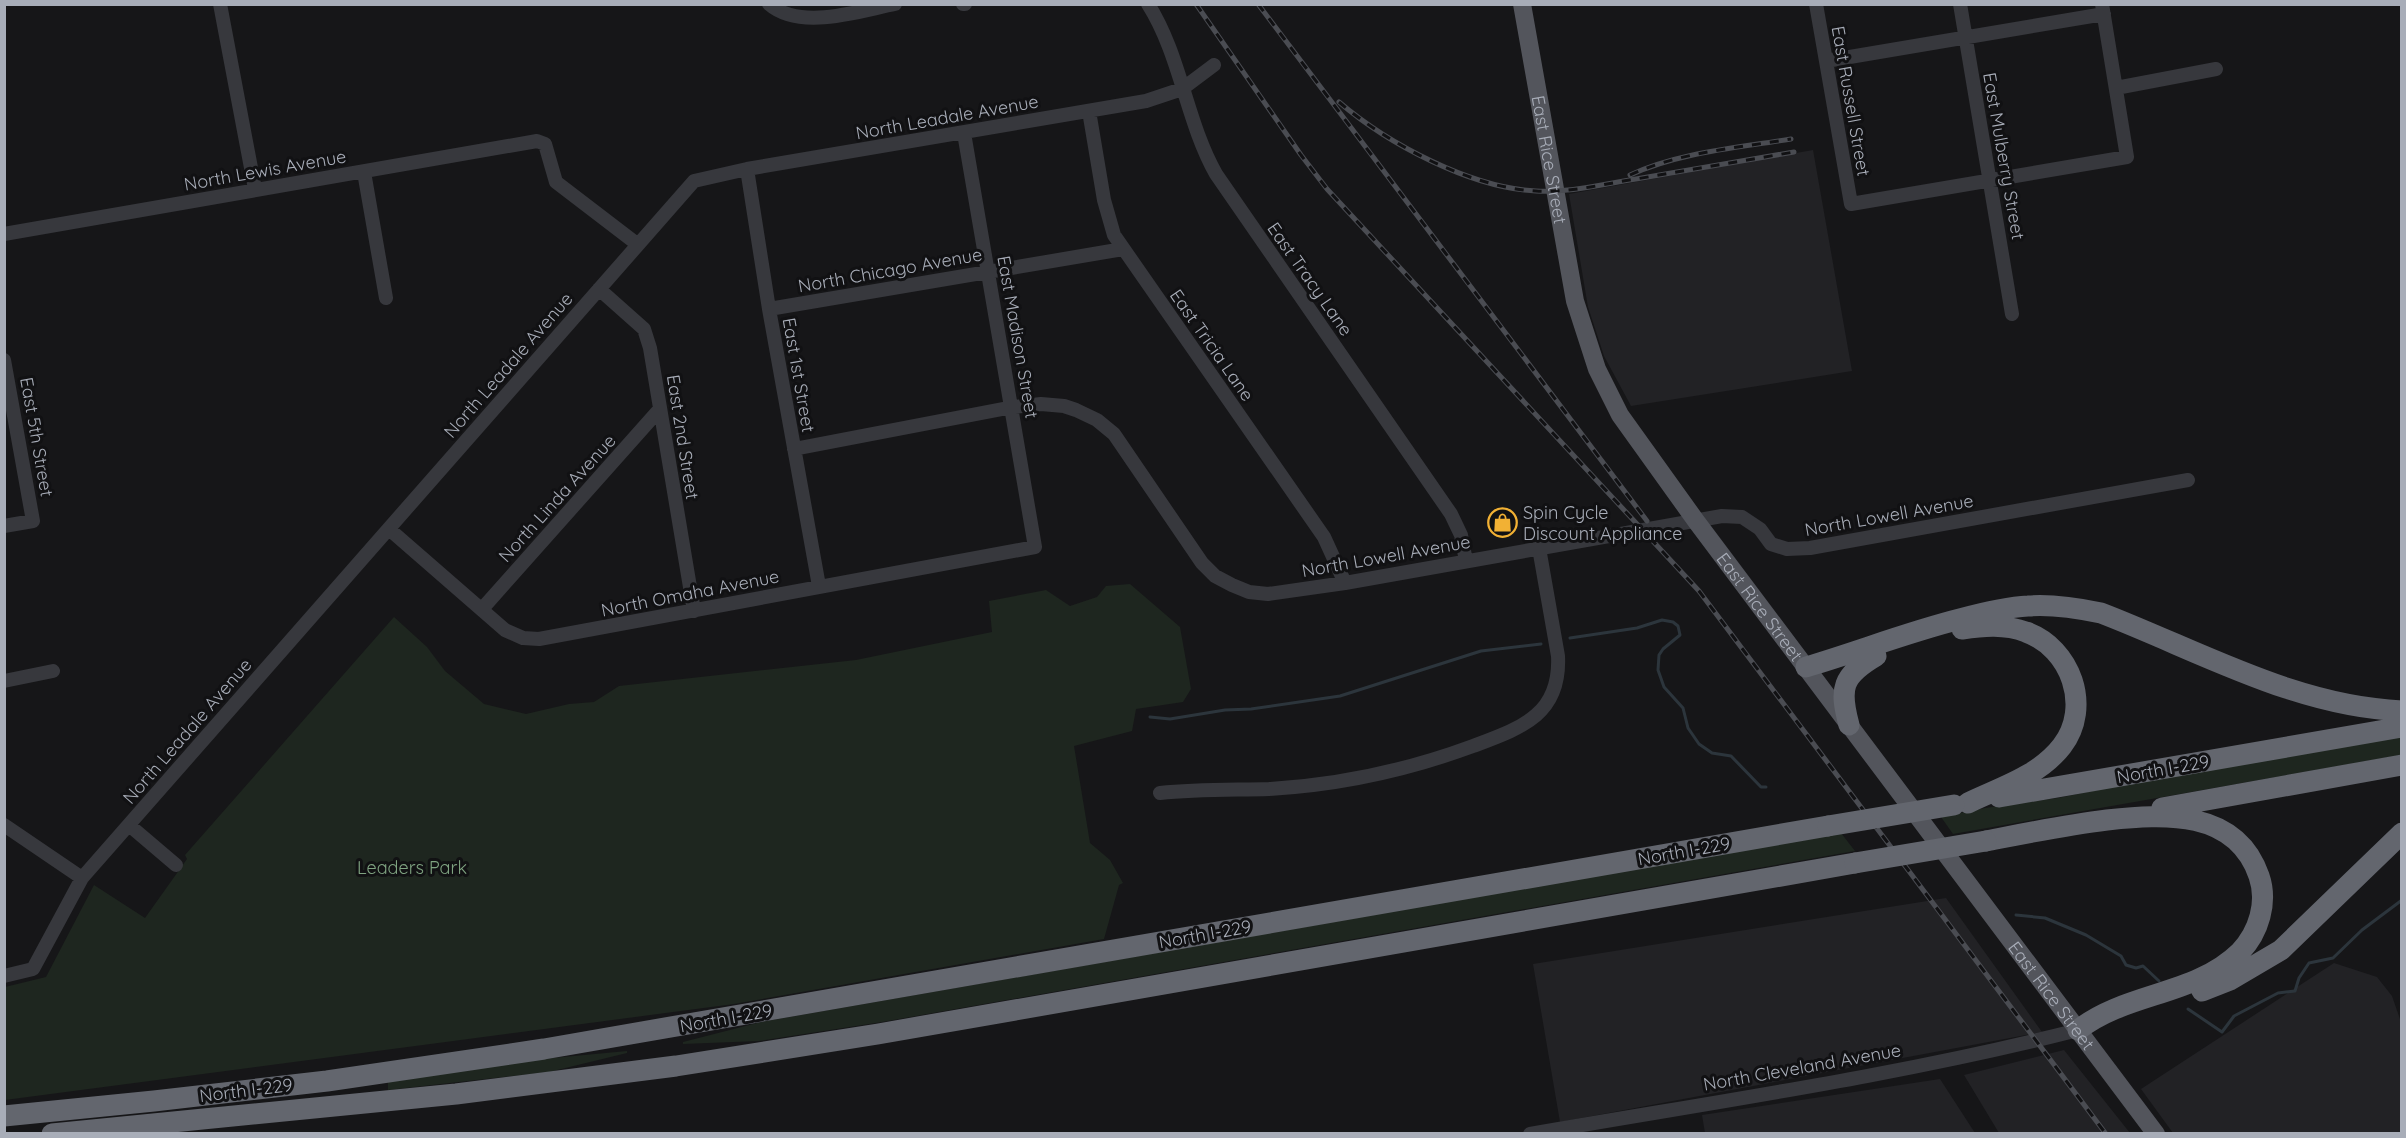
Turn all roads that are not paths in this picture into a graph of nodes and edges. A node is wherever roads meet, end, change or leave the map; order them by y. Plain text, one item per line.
1 (220, 4) edge
2 (769, 4) edge
3 (895, 4) edge
4 (1148, 4) edge
5 (1522, 4) edge
6 (1816, 4) edge
7 (1960, 4) edge
8 (2103, 9) edge
9 (1965, 38) junction
10 (1826, 61) junction
11 (1214, 64) dead end
12 (2216, 69) dead end
13 (2116, 88) junction
14 (1182, 89) junction
15 (1089, 111) junction
16 (964, 133) junction
17 (747, 169) junction
18 (364, 172) junction
19 (1989, 180) junction
20 (255, 189) junction
21 (4, 234) edge
22 (637, 244) junction
23 (1123, 249) junction
24 (988, 272) junction
25 (599, 289) junction
26 (386, 298) dead end
27 (769, 309) junction
28 (2013, 314) dead end
29 (4, 360) edge
30 (1013, 407) junction
31 (659, 410) junction
32 (794, 449) junction
33 (2188, 480) dead end
34 (1696, 521) junction
35 (4, 526) edge
36 (389, 529) junction
37 (1035, 546) joint
38 (1539, 548) junction
39 (1466, 561) junction
40 (1345, 583) junction
41 (819, 586) junction
42 (482, 609) junction
43 (694, 611) junction
44 (1876, 656) junction
45 (53, 671) dead end
46 (1809, 672) junction
47 (4, 681) edge
48 (2402, 711) edge
49 (1850, 725) junction
50 (2402, 727) edge
51 (2402, 765) edge
52 (1160, 793) dead end
53 (1961, 804) junction
54 (2070, 824) junction
55 (4, 825) edge
56 (129, 825) junction
57 (2402, 833) edge
58 (176, 865) dead end
59 (82, 878) junction
60 (4, 976) edge
61 (2078, 1030) junction
62 (4, 1116) edge
63 (52, 1134) edge
64 (1530, 1134) edge
65 (2156, 1134) edge

1 - 20 street
2 - 3 street
4 - 14 street, East Tracy Lane
5 - 34 main road, East Rice Street
6 - 10 street, East Russell Street
7 - 9 street, East Mulberry Street
8 - 9 street
8 - 13 street
9 - 10 street
9 - 19 street, East Mulberry Street
10 - 19 street, East Russell Street
11 - 14 street, North Leadale Avenue
12 - 13 street
13 - 19 street
14 - 15 street, North Leadale Avenue
14 - 39 street, East Tracy Lane
15 - 16 street, North Leadale Avenue
15 - 23 street, East Tricia Lane
16 - 17 street, North Leadale Avenue
16 - 24 street, East Madison Street
17 - 22 street, North Leadale Avenue
17 - 27 street, East 1st Street
18 - 20 street, North Lewis Avenue
18 - 22 street, North Lewis Avenue
18 - 26 street
19 - 28 street, East Mulberry Street
20 - 21 street, North Lewis Avenue
22 - 25 street, North Leadale Avenue
23 - 24 street, North Chicago Avenue
23 - 40 street, East Tricia Lane
24 - 27 street, North Chicago Avenue
24 - 30 street, East Madison Street
25 - 31 street, East 2nd Street
25 - 36 street, North Leadale Avenue
27 - 32 street, East 1st Street
29 - 35 street, East 5th Street
30 - 32 street, North Lowell Avenue
30 - 37 street, East Madison Street
30 - 40 street, North Lowell Avenue
31 - 42 street, North Linda Avenue
31 - 43 street, East 2nd Street
32 - 41 street, East 1st Street
33 - 34 street, North Lowell Avenue
34 - 38 street, North Lowell Avenue
34 - 46 main road, East Rice Street
36 - 42 street, North Omaha Avenue
36 - 56 street, North Leadale Avenue
37 - 41 street, North Omaha Avenue
38 - 39 street, North Lowell Avenue
38 - 52 street
39 - 40 street, North Lowell Avenue
41 - 43 street, North Omaha Avenue
42 - 43 street, North Omaha Avenue
44 - 46 highway
44 - 49 highway
44 - 53 highway
45 - 47 street
46 - 48 highway
46 - 49 main road, East Rice Street
49 - 61 main road, East Rice Street
50 - 53 highway, North I-229
51 - 54 highway
53 - 62 highway, North I-229, bridge
54 - 61 highway
54 - 63 highway, North I-229, bridge
55 - 59 street
56 - 58 street
56 - 59 street, North Leadale Avenue
57 - 61 highway
59 - 60 street, North Leadale Avenue
61 - 64 street, North Cleveland Avenue
61 - 65 main road, East Rice Street

